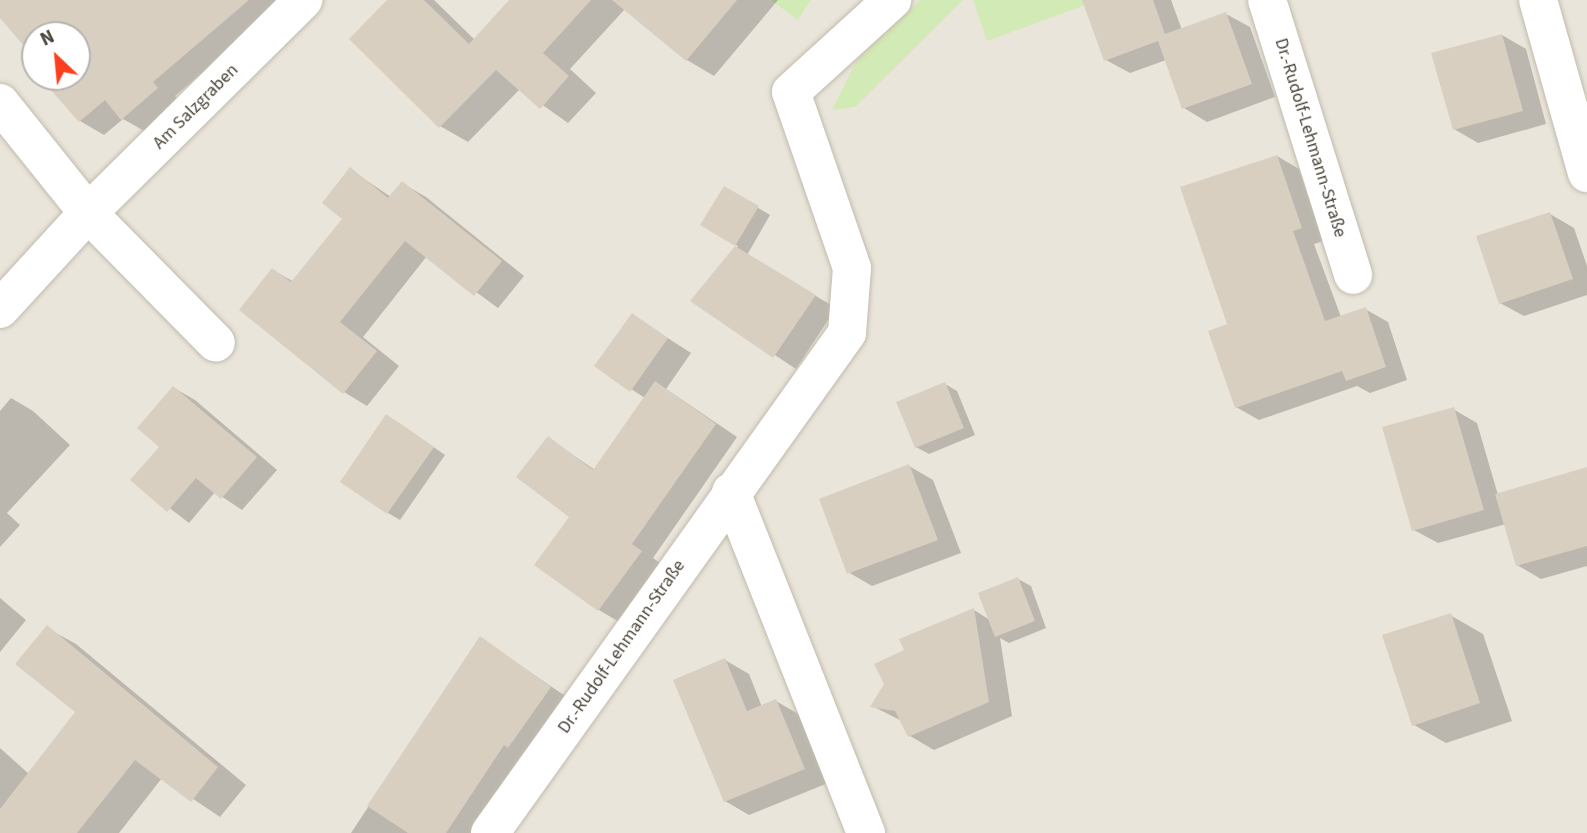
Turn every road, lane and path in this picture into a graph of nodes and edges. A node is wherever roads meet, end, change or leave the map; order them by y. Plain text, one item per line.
1 (303, 0) edge
2 (892, 0) edge
3 (1266, 0) edge
4 (1538, 0) edge
5 (0, 103) edge
6 (1587, 173) edge
7 (88, 213) junction
8 (1353, 275) dead end
9 (0, 309) edge
10 (216, 343) dead end
11 (731, 492) junction
12 (521, 818) edge
13 (490, 833) edge
14 (866, 833) edge

1 - 7 street, Am Salzgraben
2 - 11 street, Dr.-Rudolf-Lehmann-Straße
3 - 8 street, Dr.-Rudolf-Lehmann-Straße
4 - 6 street
5 - 7 street
7 - 9 street, Am Salzgraben
7 - 10 street
11 - 12 street, Dr.-Rudolf-Lehmann-Straße
11 - 14 street
12 - 13 street, Dr.-Rudolf-Lehmann-Straße

